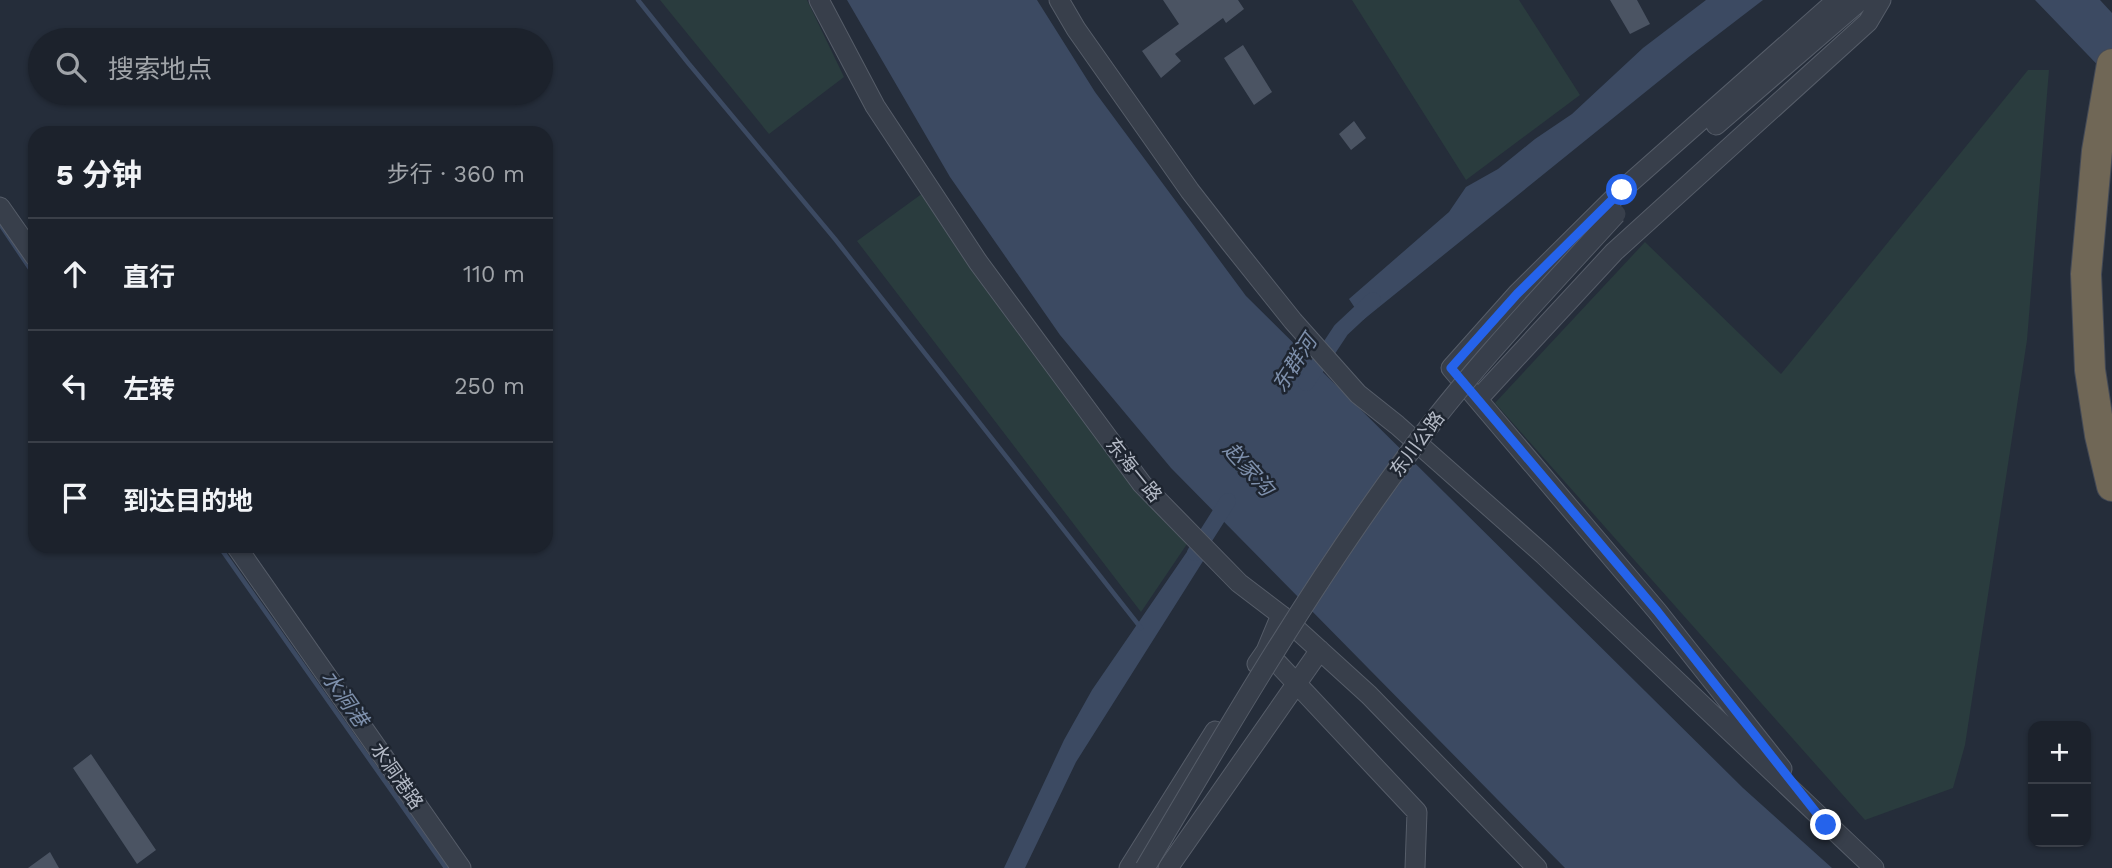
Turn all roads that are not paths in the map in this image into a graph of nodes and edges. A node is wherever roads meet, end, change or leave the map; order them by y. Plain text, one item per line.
1 (819, 0) edge
2 (1059, 0) edge
3 (1836, 0) edge
4 (1861, 0) edge
5 (1881, 0) edge
6 (2112, 64) edge
7 (0, 207) edge
8 (28, 247) edge
9 (1478, 399) junction
10 (2112, 486) edge
11 (241, 553) edge
12 (1281, 615) junction
13 (1320, 650) junction
14 (1266, 651) junction
15 (1297, 684) junction
16 (1826, 825) junction
17 (461, 868) edge
18 (1129, 868) edge
19 (1145, 868) edge
20 (1168, 868) edge
21 (1415, 868) edge
22 (1537, 868) edge
23 (1874, 868) edge

1 - 12 street, 东海一路
2 - 16 street
3 - 9 street
4 - 19 street, 东川公路, bridge
5 - 9 street
6 - 10 highway
7 - 8 street
9 - 16 street
11 - 17 street, 水洞港路
12 - 13 street, 东海一路
12 - 14 street
13 - 15 street
13 - 22 street, 东海一路
14 - 15 street
14 - 18 street
15 - 20 street
15 - 21 street
16 - 23 street

